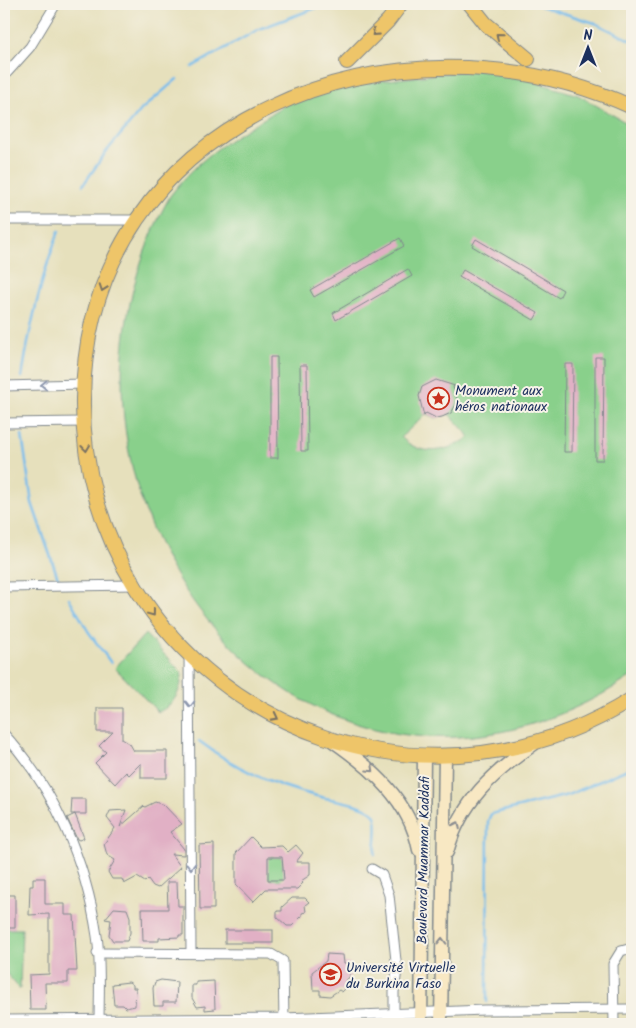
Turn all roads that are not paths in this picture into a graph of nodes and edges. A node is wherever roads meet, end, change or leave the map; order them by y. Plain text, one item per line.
1 (56, 4) edge
2 (401, 4) edge
3 (470, 4) edge
4 (500, 55) dead end
5 (373, 56) dead end
6 (533, 63) junction
7 (4, 76) edge
8 (632, 107) edge
9 (236, 113) dead end
10 (4, 220) edge
11 (134, 220) junction
12 (83, 384) junction
13 (4, 386) edge
14 (83, 422) junction
15 (4, 423) edge
16 (134, 585) junction
17 (4, 587) edge
18 (190, 655) junction
19 (632, 699) edge
20 (4, 734) edge
21 (332, 740) junction
22 (535, 743) junction
23 (424, 756) junction
24 (445, 756) junction
25 (372, 869) dead end
26 (442, 872) junction
27 (423, 875) junction
28 (632, 948) edge
29 (98, 953) junction
30 (191, 953) junction
31 (613, 1009) junction
32 (632, 1009) edge
33 (394, 1015) junction
34 (441, 1018) edge
35 (421, 1019) edge
36 (4, 1020) edge
37 (284, 1021) edge
38 (99, 1022) edge
39 (191, 1022) edge
40 (614, 1024) edge

1 - 7 street
2 -> 5 main road
6 -> 3 main road
4 - 6 main road
6 - 8 main road
9 - 11 main road
10 - 11 street
11 -> 12 main road
12 -> 13 street
12 - 14 main road
14 - 15 street
14 -> 16 main road
16 - 17 street
16 -> 18 main road
18 -> 21 main road
18 -> 30 street
19 - 22 main road
20 - 29 street
21 - 23 main road
21 -> 27 main road
22 - 24 main road
26 -> 22 main road
23 - 24 main road
23 - 27 main road, Boulevard Muammar Kaddafi
24 - 26 main road, Boulevard Muammar Kaddafi
25 - 33 street
34 -> 26 main road, Boulevard Muammar Kaddafi
27 - 35 main road, Boulevard Muammar Kaddafi
28 - 31 street
29 - 30 street
29 - 38 street
30 - 37 street
31 - 32 street
31 - 34 street
31 - 40 street
33 - 35 street
33 - 37 street
34 - 35 street
36 - 38 street
37 - 39 street
38 - 39 street

